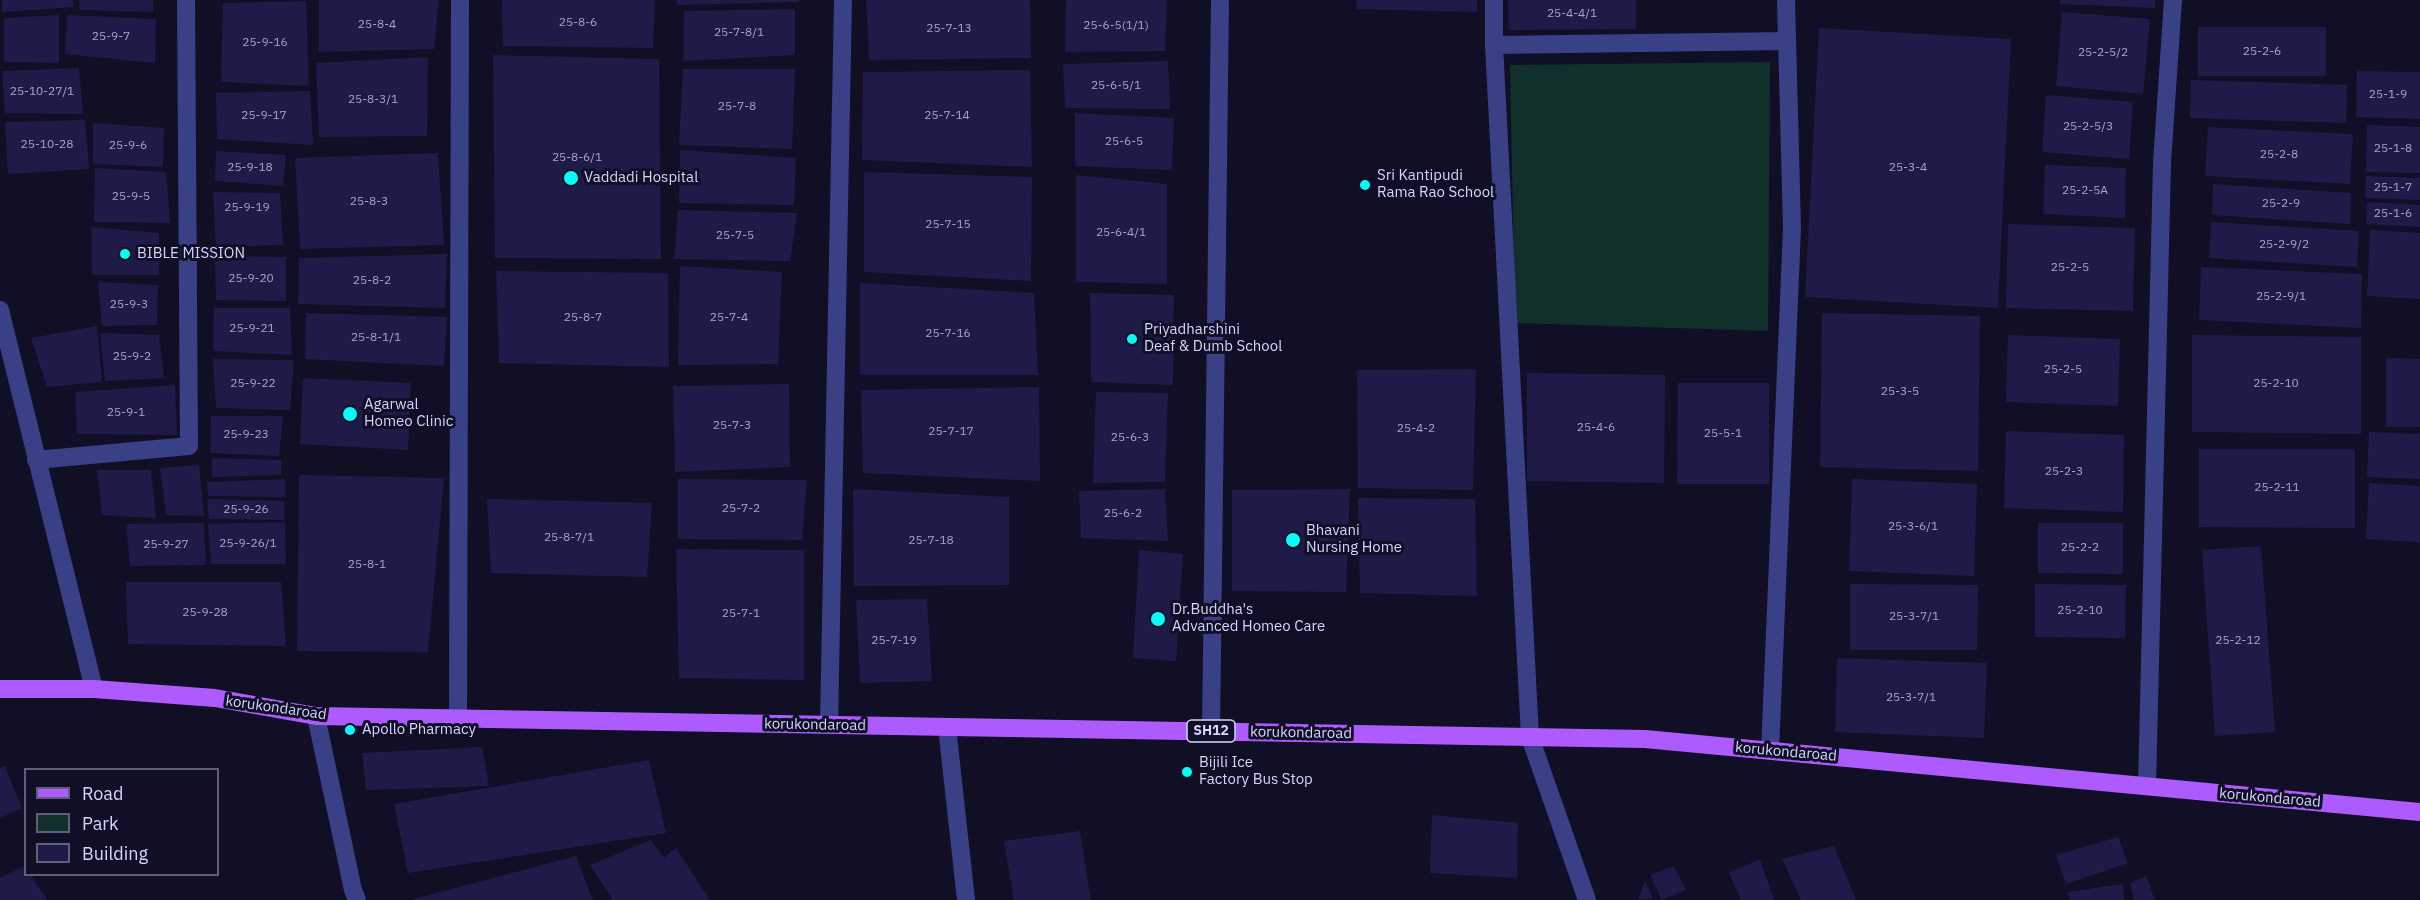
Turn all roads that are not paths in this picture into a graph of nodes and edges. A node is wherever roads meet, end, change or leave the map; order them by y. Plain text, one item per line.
1 (186, 0) edge
2 (460, 0) edge
3 (843, 0) edge
4 (1220, 0) edge
5 (1494, 0) edge
6 (1786, 0) edge
7 (2172, 0) edge
8 (1786, 41) junction
9 (1494, 45) junction
10 (0, 310) edge
11 (36, 460) junction
12 (0, 689) edge
13 (94, 689) junction
14 (316, 716) junction
15 (458, 718) junction
16 (829, 725) junction
17 (947, 727) junction
18 (1211, 731) junction
19 (1530, 737) junction
20 (1770, 751) junction
21 (2147, 786) junction
22 (2420, 812) edge
23 (357, 900) edge
24 (966, 900) edge
25 (1587, 900) edge

1 - 11 street
2 - 15 street
3 - 16 street
4 - 18 street
5 - 9 street
6 - 8 street
7 - 21 street
8 - 9 street
8 - 20 street
9 - 19 street
10 - 11 street
11 - 13 street
12 - 13 main road, korukondaroad / SH12
13 - 14 main road, korukondaroad / SH12
14 - 15 main road, korukondaroad / SH12
14 - 23 street
15 - 16 main road, korukondaroad / SH12
16 - 17 main road, korukondaroad / SH12
17 - 18 main road, korukondaroad / SH12
17 - 24 street
18 - 19 main road, korukondaroad / SH12
19 - 20 main road, korukondaroad / SH12
19 - 25 street
20 - 21 main road, korukondaroad / SH12
21 - 22 main road, korukondaroad / SH12

